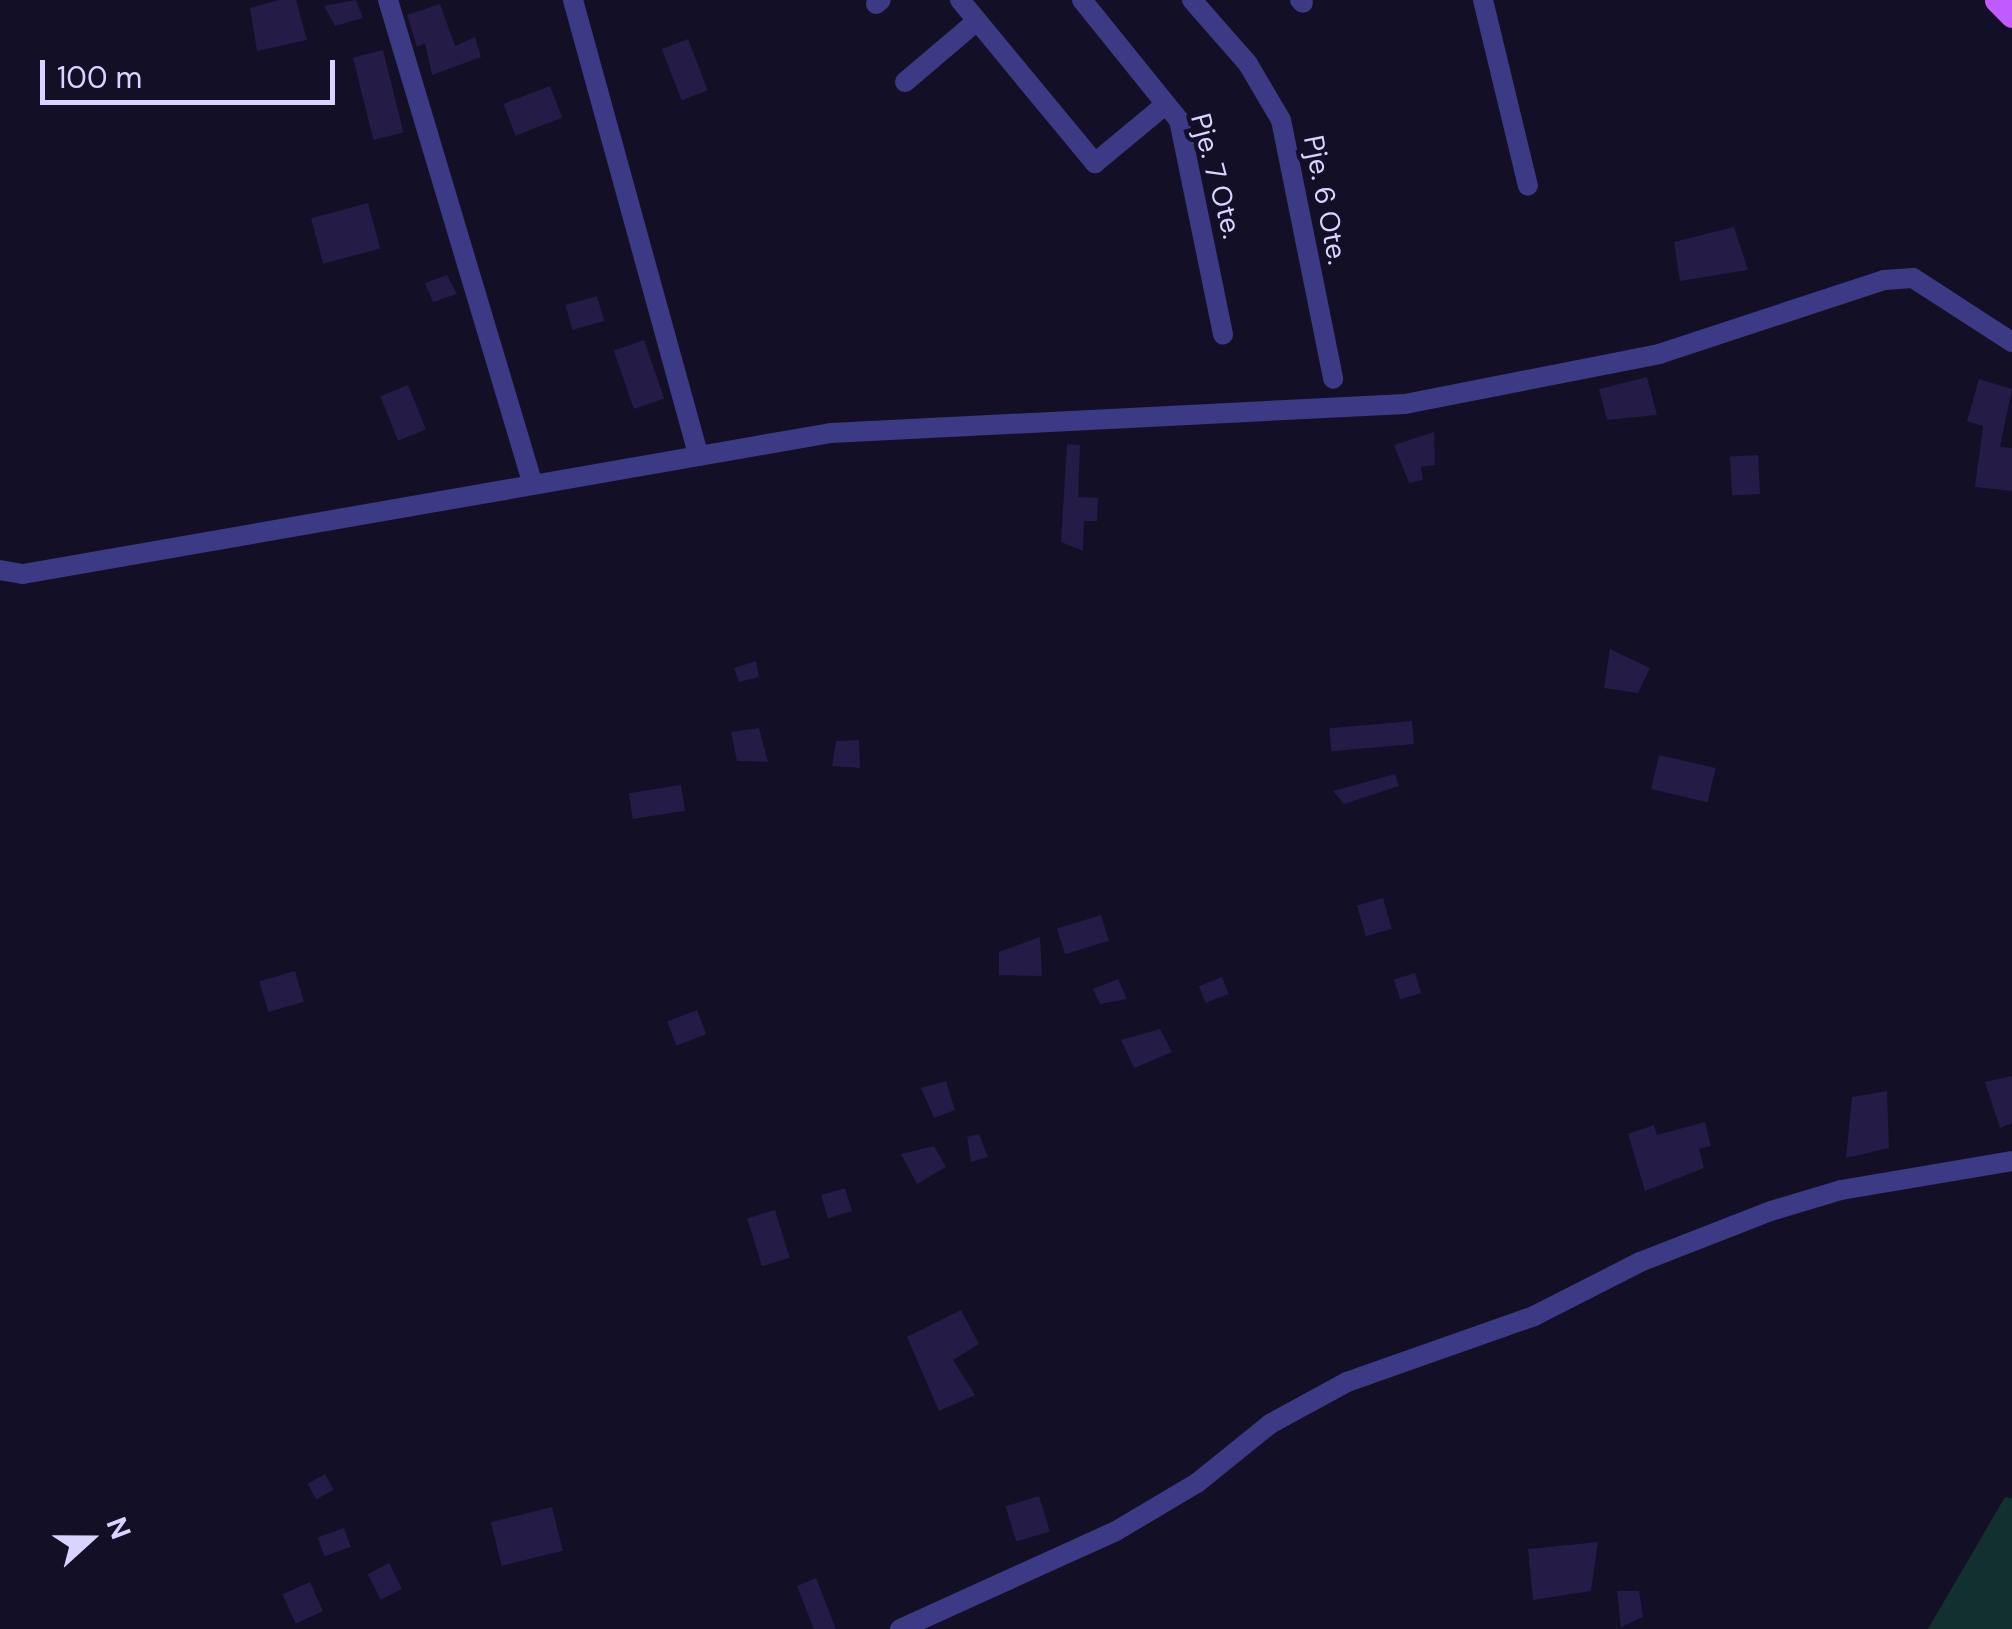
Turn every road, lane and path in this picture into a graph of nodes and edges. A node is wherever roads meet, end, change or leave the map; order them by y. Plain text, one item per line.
1 (388, 0) edge
2 (573, 0) edge
3 (960, 0) edge
4 (1082, 0) edge
5 (1192, 0) edge
6 (1483, 0) edge
7 (1998, 0) edge
8 (2012, 15) edge
9 (977, 21) junction
10 (905, 82) dead end
11 (1166, 104) junction
12 (1528, 186) dead end
13 (1223, 336) dead end
14 (2012, 342) edge
15 (1333, 379) dead end
16 (700, 456) junction
17 (533, 485) junction
18 (0, 570) edge
19 (2012, 1162) edge
20 (900, 1629) edge

1 - 17 street
2 - 16 street
3 - 9 street
4 - 11 street, Pje. 7 Ote.
5 - 15 street, Pje. 6 Ote.
6 - 12 street
7 - 8 main road
9 - 10 street
9 - 11 street
11 - 13 street, Pje. 7 Ote.
14 - 16 street
16 - 17 street
17 - 18 street
19 - 20 street

